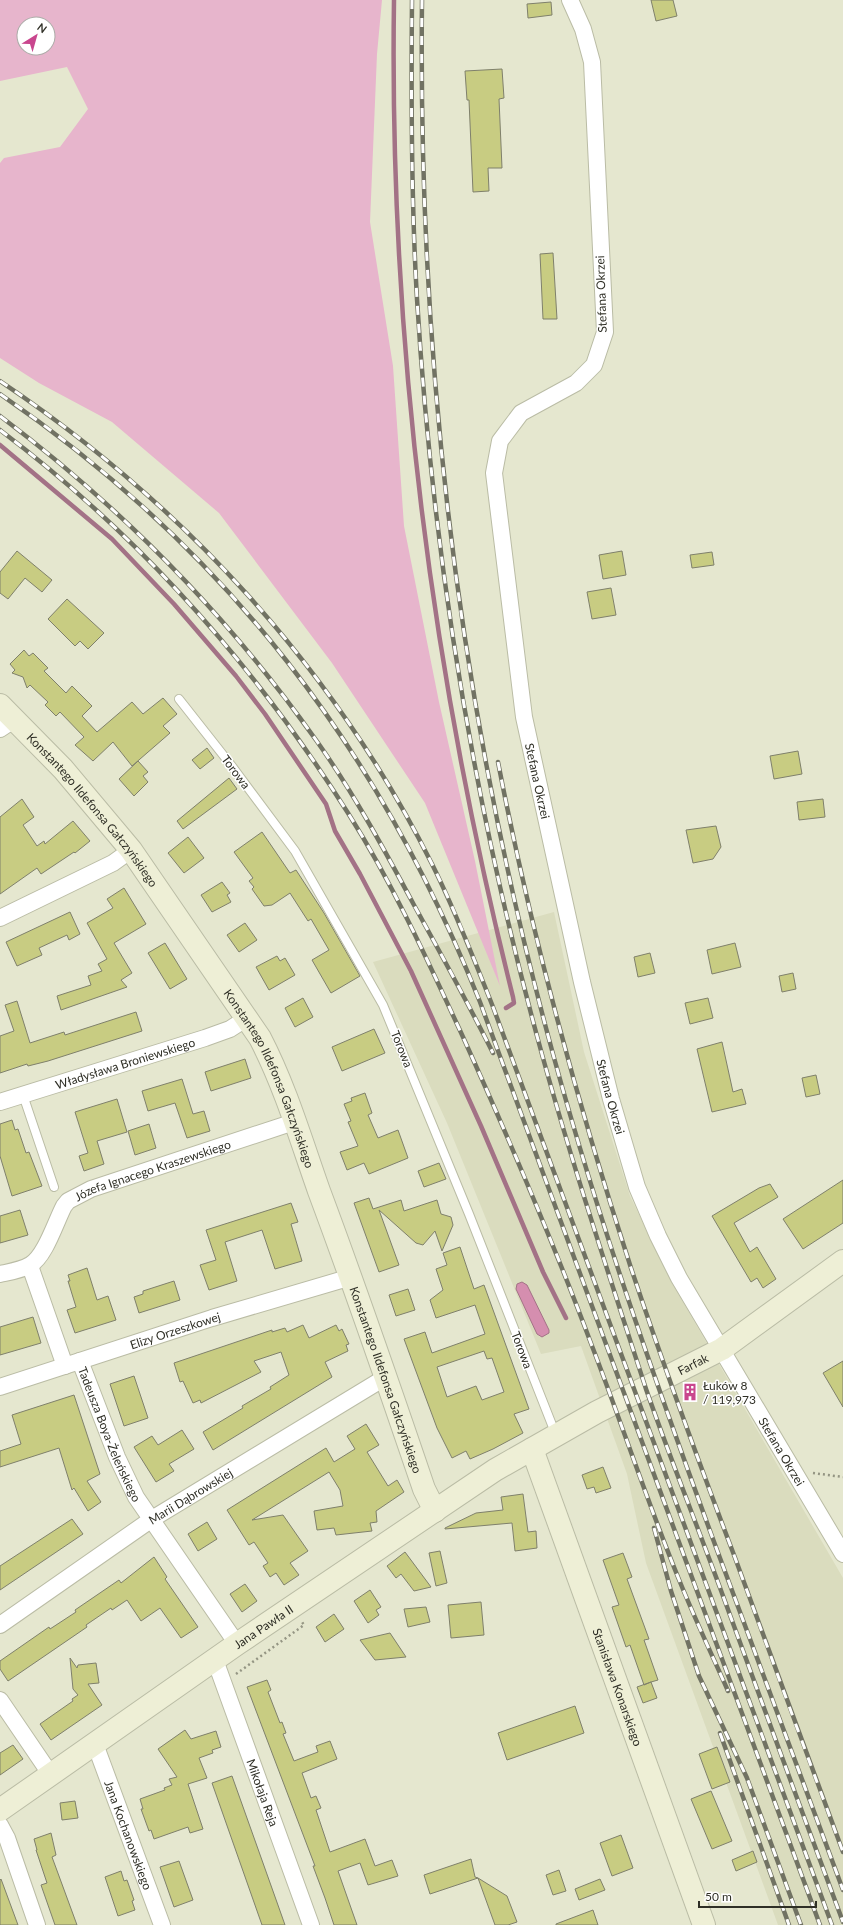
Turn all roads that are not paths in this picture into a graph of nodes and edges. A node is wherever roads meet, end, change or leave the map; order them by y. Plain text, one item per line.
1 (570, 0) edge
2 (179, 699) dead end
3 (5, 718) edge
4 (131, 850) junction
5 (0, 918) edge
6 (248, 1018) junction
7 (23, 1095) junction
8 (0, 1102) edge
9 (294, 1122) junction
10 (54, 1187) dead end
11 (843, 1261) edge
12 (30, 1266) junction
13 (0, 1274) edge
14 (351, 1277) junction
15 (722, 1349) junction
16 (80, 1361) junction
17 (65, 1366) junction
18 (386, 1378) junction
19 (0, 1387) edge
20 (556, 1436) junction
21 (532, 1449) junction
22 (435, 1511) junction
23 (152, 1519) junction
24 (843, 1554) edge
25 (0, 1625) edge
26 (237, 1644) junction
27 (215, 1660) junction
28 (0, 1700) edge
29 (95, 1744) junction
30 (51, 1774) junction
31 (0, 1810) edge
32 (0, 1825) edge
33 (38, 1925) edge
34 (162, 1925) edge
35 (311, 1925) edge
36 (704, 1925) edge

1 - 15 street, Stefana Okrzei
2 - 20 lane, Torowa
3 - 4 street, Konstantego Ildefonsa Gałczyńskiego
4 - 5 street
4 - 6 street, Konstantego Ildefonsa Gałczyńskiego
6 - 7 street, Władysława Broniewskiego
6 - 9 street, Konstantego Ildefonsa Gałczyńskiego
7 - 8 street, Władysława Broniewskiego
7 - 10 lane
9 - 12 street, Józefa Ignacego Kraszewskiego
9 - 14 street, Konstantego Ildefonsa Gałczyńskiego
11 - 15 street, Farfak
12 - 13 street
12 - 17 street
14 - 16 street, Elizy Orzeszkowej
14 - 18 street, Konstantego Ildefonsa Gałczyńskiego
15 - 20 street, Farfak
15 - 24 street, Stefana Okrzei
16 - 17 street, Elizy Orzeszkowej
16 - 23 street, Tadeusza Boya-Żeleńskiego
17 - 19 street, Elizy Orzeszkowej
18 - 22 street, Konstantego Ildefonsa Gałczyńskiego
18 - 23 street, Marii Dąbrowskiej
20 - 21 street, Farfak
21 - 22 street, Jana Pawła II
21 - 36 street, Stanisława Konarskiego
22 - 26 street, Jana Pawła II
23 - 25 street, Marii Dąbrowskiej
23 - 26 street, Tadeusza Boya-Żeleńskiego
26 - 27 street, Jana Pawła II
27 - 29 street, Jana Pawła II
27 - 35 street, Mikołaja Reja
28 - 30 street
29 - 30 street, Jana Pawła II
29 - 34 street, Jana Kochanowskiego
30 - 31 street, Jana Pawła II
32 - 33 street

